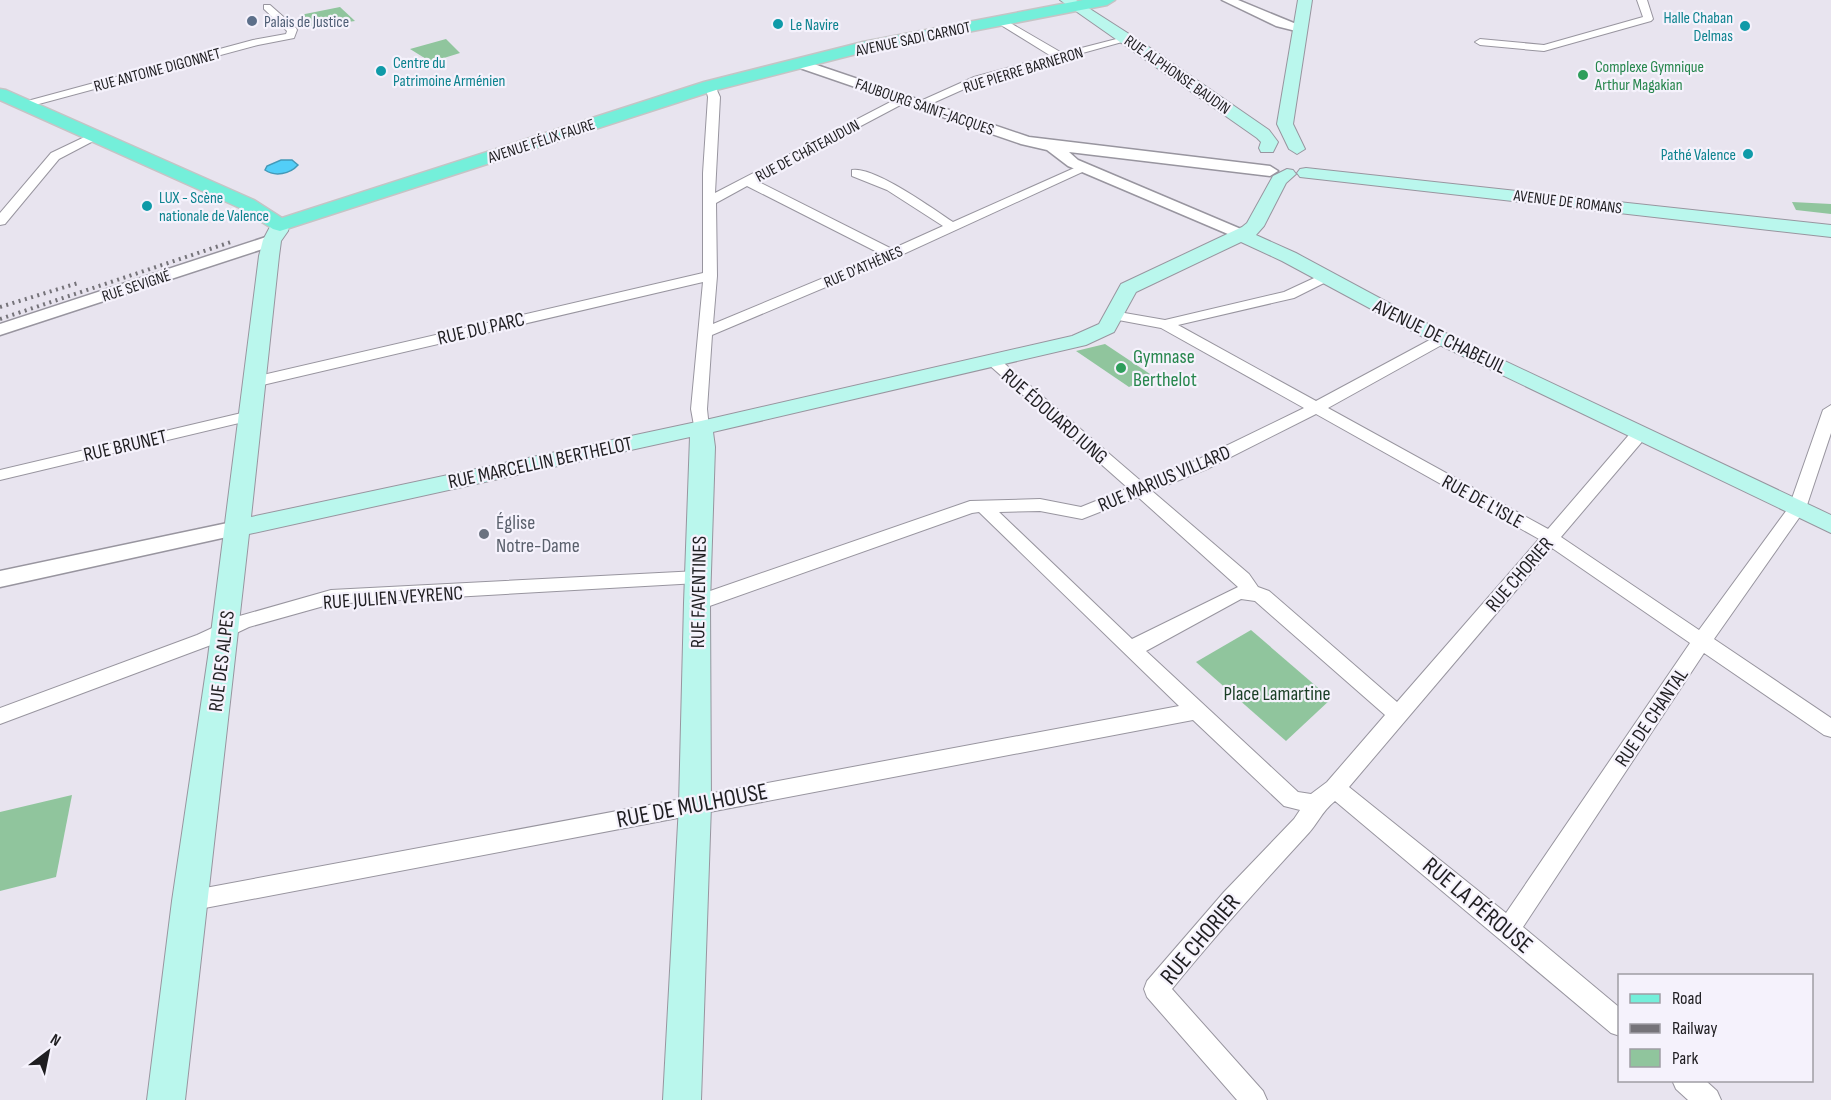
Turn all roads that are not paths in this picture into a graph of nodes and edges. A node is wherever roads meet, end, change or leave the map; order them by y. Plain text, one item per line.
1 (1055, 0) edge
2 (1107, 0) edge
3 (1228, 0) edge
4 (1305, 0) edge
5 (1642, 0) edge
6 (1072, 3) edge
7 (267, 7) dead end
8 (1024, 16) junction
9 (1000, 20) junction
10 (1300, 27) junction
11 (1128, 39) junction
12 (1480, 42) dead end
13 (1060, 57) junction
14 (801, 62) junction
15 (710, 86) junction
16 (0, 94) edge
17 (904, 99) junction
18 (24, 105) junction
19 (920, 105) junction
20 (1285, 124) junction
21 (95, 136) junction
22 (1265, 141) junction
23 (1052, 146) junction
24 (1297, 149) junction
25 (1079, 165) junction
26 (1311, 168) junction
27 (856, 173) dead end
28 (1278, 175) junction
29 (748, 182) junction
30 (710, 201) junction
31 (0, 221) edge
32 (1831, 223) edge
33 (951, 226) junction
34 (1831, 231) edge
35 (276, 232) junction
36 (1242, 235) junction
37 (892, 254) junction
38 (710, 276) junction
39 (1325, 277) junction
40 (1113, 315) junction
41 (1165, 324) junction
42 (0, 330) edge
43 (707, 332) junction
44 (1442, 339) junction
45 (993, 361) junction
46 (254, 382) junction
47 (1316, 408) junction
48 (1831, 410) edge
49 (250, 416) junction
50 (701, 428) junction
51 (1640, 433) junction
52 (0, 475) edge
53 (1141, 491) junction
54 (984, 507) junction
55 (1797, 508) junction
56 (1831, 525) edge
57 (237, 528) junction
58 (1550, 538) junction
59 (0, 579) edge
60 (697, 590) junction
61 (1251, 592) junction
62 (225, 631) junction
63 (1702, 641) junction
64 (1136, 651) junction
65 (1196, 711) junction
66 (1399, 715) junction
67 (0, 716) edge
68 (1831, 729) edge
69 (1335, 788) junction
70 (1315, 804) junction
71 (695, 805) junction
72 (189, 901) junction
73 (1508, 929) junction
74 (1618, 1022) edge
75 (1687, 1082) edge
76 (166, 1100) edge
77 (682, 1100) edge
78 (1254, 1100) edge
79 (1708, 1100) edge

1 - 8 main road, AVENUE SADI CARNOT
2 - 6 main road, AVENUE SADI CARNOT
3 - 10 street
4 - 10 main road
5 - 12 street
6 - 8 main road, AVENUE SADI CARNOT
6 - 11 main road, RUE ALPHONSE BAUDIN
7 - 18 street, RUE ANTOINE DIGONNET
8 - 9 main road, AVENUE SADI CARNOT
9 - 13 street
9 - 14 main road, AVENUE SADI CARNOT
10 - 20 main road
11 - 13 street, RUE PIERRE BARNERON
11 - 22 main road, RUE ALPHONSE BAUDIN
13 - 19 street, RUE PIERRE BARNERON
14 - 15 main road, AVENUE FÉLIX FAURE
14 - 17 street, FAUBOURG SAINT-JACQUES
15 - 30 street, RUE FAVENTINES
15 - 35 main road, AVENUE FÉLIX FAURE
16 - 18 main road
17 - 19 street, FAUBOURG SAINT-JACQUES
17 - 29 street, RUE DE CHÂTEAUDUN
18 - 21 main road
19 - 23 street, FAUBOURG SAINT-JACQUES
20 - 22 main road
20 - 24 main road
21 - 31 street
21 - 35 main road
22 - 24 main road
22 - 28 main road
23 - 25 street, AVENUE DE CHABEUIL
23 - 28 street
24 - 26 main road
25 - 33 street, RUE D'ATHÈNES
25 - 36 street, AVENUE DE CHABEUIL
26 - 28 main road
26 - 32 main road, AVENUE DE ROMANS
26 - 34 main road, AVENUE DE ROMANS
27 - 33 street
28 - 36 main road
29 - 30 street, RUE DE CHÂTEAUDUN
29 - 37 street
30 - 38 street, RUE FAVENTINES
33 - 37 street, RUE D'ATHÈNES
35 - 42 street, RUE SEVIGNÉ
35 - 46 main road, RUE DES ALPES
36 - 39 main road, AVENUE DE CHABEUIL
36 - 40 main road, RUE MARCELLIN BERTHELOT
37 - 43 street, RUE D'ATHÈNES
38 - 43 street, RUE FAVENTINES
38 - 46 street, RUE DU PARC
39 - 41 street
39 - 44 main road, AVENUE DE CHABEUIL
40 - 41 street, RUE DE L'ISLE
40 - 45 main road, RUE MARCELLIN BERTHELOT
41 - 47 street, RUE DE L'ISLE
43 - 50 street, RUE FAVENTINES
44 - 47 street, RUE MARIUS VILLARD
44 - 51 main road, AVENUE DE CHABEUIL
45 - 50 main road, RUE MARCELLIN BERTHELOT
45 - 53 street, RUE ÉDOUARD IUNG
46 - 49 main road, RUE DES ALPES
47 - 53 street, RUE MARIUS VILLARD
47 - 58 street, RUE DE L'ISLE
48 - 55 street, RUE DE CHANTAL
49 - 52 street, RUE BRUNET
49 - 57 main road, RUE DES ALPES
50 - 57 main road, RUE MARCELLIN BERTHELOT
50 - 60 main road, RUE FAVENTINES
51 - 55 main road, AVENUE DE CHABEUIL
51 - 58 street, RUE CHORIER
53 - 54 street, RUE MARIUS VILLARD
53 - 61 street, RUE ÉDOUARD IUNG
54 - 60 street, RUE MARIUS VILLARD
54 - 64 street
55 - 56 main road, AVENUE DE CHABEUIL
55 - 63 street, RUE DE CHANTAL
57 - 59 street, RUE MARCELLIN BERTHELOT
57 - 62 main road, RUE DES ALPES
58 - 63 street, RUE DE L'ISLE
58 - 66 street, RUE CHORIER
60 - 62 street, RUE JULIEN VEYRENC
60 - 71 main road, RUE FAVENTINES
61 - 64 street
61 - 66 street
62 - 67 street, RUE JULIEN VEYRENC
62 - 72 main road, RUE DES ALPES
63 - 68 street, RUE DE L'ISLE
63 - 73 street, RUE DE CHANTAL
64 - 65 street
65 - 70 street
65 - 71 street, RUE DE MULHOUSE
66 - 69 street
69 - 70 street
69 - 73 street, RUE LA PÉROUSE
70 - 78 street, RUE CHORIER
71 - 72 street, RUE DE MULHOUSE
71 - 77 main road, RUE FAVENTINES
72 - 76 main road, RUE DES ALPES
73 - 74 street, RUE LA PÉROUSE
75 - 79 street

